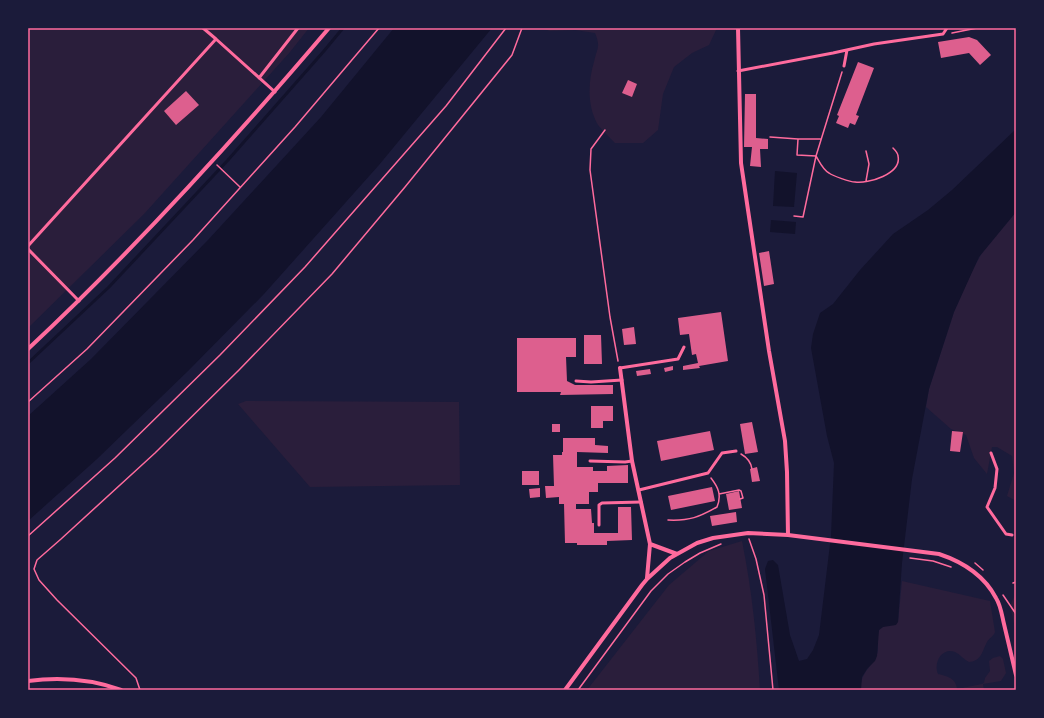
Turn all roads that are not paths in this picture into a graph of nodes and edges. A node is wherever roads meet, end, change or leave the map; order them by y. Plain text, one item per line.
1 (204, 28) edge
2 (298, 28) edge
3 (329, 28) edge
4 (738, 28) edge
5 (947, 28) edge
6 (216, 39) junction
7 (847, 50) junction
8 (844, 66) road end
9 (738, 70) junction
10 (259, 78) junction
11 (275, 92) junction
12 (28, 247) edge
13 (79, 301) junction
14 (684, 347) dead end
15 (28, 349) edge
16 (620, 368) joint
17 (622, 380) junction
18 (576, 381) dead end
19 (736, 451) road end
20 (991, 453) dead end
21 (590, 461) dead end
22 (632, 461) junction
23 (639, 490) junction
24 (641, 502) junction
25 (599, 526) dead end
26 (788, 535) junction
27 (1012, 535) dead end
28 (650, 544) junction
29 (677, 554) junction
30 (647, 579) junction
31 (1016, 675) edge
32 (28, 681) edge
33 (121, 690) edge
34 (565, 690) edge

1 - 6 lane
2 - 10 lane
3 - 11 street
4 - 9 street
5 - 7 lane
6 - 10 lane
6 - 12 lane
7 - 8 lane
7 - 9 lane
9 - 26 street
10 - 11 lane
11 - 13 street
12 - 13 lane
13 - 15 street
14 - 16 lane
16 - 17 street
17 - 18 lane
17 - 22 street
19 - 23 lane
20 - 27 lane
21 - 22 lane
22 - 23 street
23 - 24 street
24 - 25 lane
24 - 28 street
26 - 29 street
26 - 31 street
28 - 29 street
28 - 30 street
29 - 30 street
30 - 34 street
32 - 33 street

